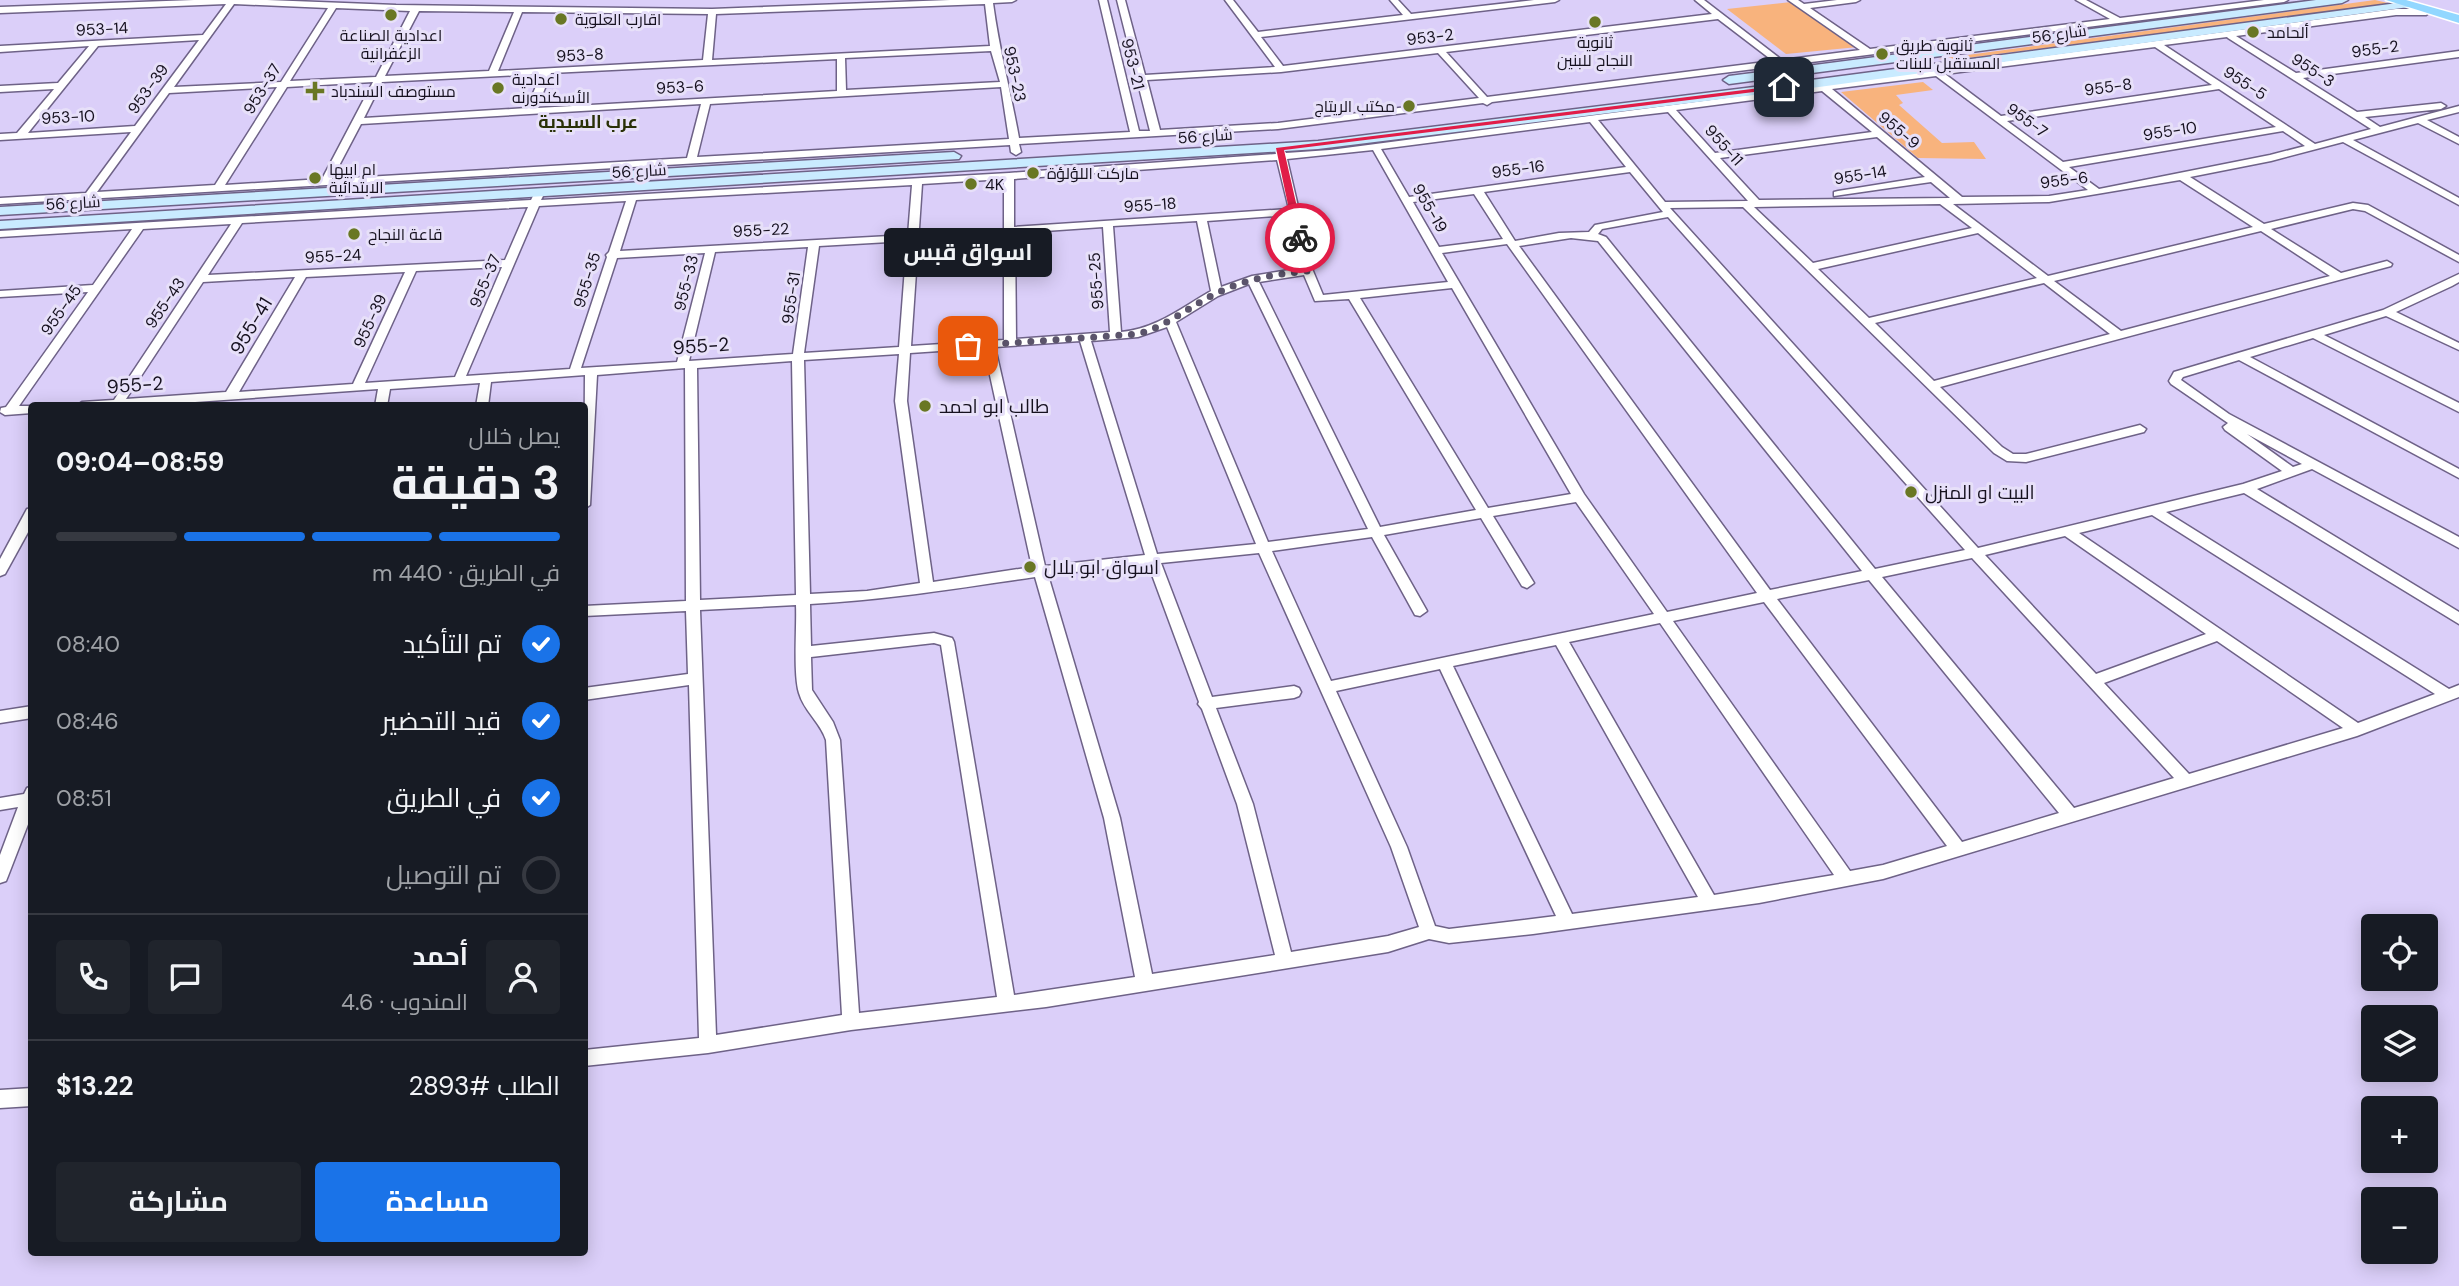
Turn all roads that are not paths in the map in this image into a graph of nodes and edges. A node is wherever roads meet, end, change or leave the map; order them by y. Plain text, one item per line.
1 (403, 0) edge
2 (1012, 0) edge
3 (1103, 0) edge
4 (1121, 0) edge
5 (1229, 0) edge
6 (1394, 0) edge
7 (1555, 0) edge
8 (1699, 0) edge
9 (1792, 0) edge
10 (1856, 0) edge
11 (2080, 0) edge
12 (2277, 0) edge
13 (2284, 0) edge
14 (2342, 0) edge
15 (2392, 0) edge
16 (232, 1) edge
17 (989, 1) edge
18 (2406, 5) junction
19 (333, 6) junction
20 (1802, 7) junction
21 (396, 8) junction
22 (416, 8) junction
23 (0, 10) edge
24 (519, 10) junction
25 (2199, 11) junction
26 (712, 12) junction
27 (2426, 12) junction
28 (1719, 16) junction
29 (1409, 17) junction
30 (2459, 19) edge
31 (2187, 20) junction
32 (2119, 21) junction
33 (1254, 35) junction
34 (2231, 36) junction
35 (205, 37) junction
36 (96, 43) junction
37 (2158, 45) junction
38 (0, 48) edge
39 (995, 48) junction
40 (1440, 50) junction
41 (1870, 53) junction
42 (2459, 54) edge
43 (1926, 55) junction
44 (841, 56) junction
45 (707, 63) junction
46 (1786, 68) junction
47 (1281, 69) junction
48 (547, 71) junction
49 (1940, 71) junction
50 (492, 74) junction
51 (1770, 75) junction
52 (2294, 76) junction
53 (1143, 78) junction
54 (1751, 78) junction
55 (379, 79) junction
56 (284, 84) junction
57 (1005, 84) junction
58 (61, 86) junction
59 (1822, 86) junction
60 (2221, 86) junction
61 (1784, 87) junction
62 (0, 89) edge
63 (167, 90) junction
64 (1763, 90) junction
65 (842, 94) junction
66 (706, 101) junction
67 (1487, 102) junction
68 (2459, 106) edge
69 (1671, 110) junction
70 (531, 111) junction
71 (2356, 115) junction
72 (1999, 119) junction
73 (2418, 120) junction
74 (357, 121) junction
75 (1592, 121) junction
76 (2285, 128) junction
77 (138, 129) junction
78 (2379, 130) junction
79 (1156, 134) junction
80 (1879, 134) junction
81 (20, 135) junction
82 (0, 137) edge
83 (2345, 139) junction
84 (2459, 141) edge
85 (1140, 146) junction
86 (1015, 147) junction
87 (2313, 147) junction
88 (1376, 148) junction
89 (1281, 153) junction
90 (1713, 156) junction
91 (691, 161) junction
92 (2061, 165) junction
93 (1633, 169) junction
94 (1009, 176) junction
95 (2181, 176) junction
96 (1933, 179) junction
97 (917, 181) junction
98 (325, 183) junction
99 (218, 188) junction
100 (1477, 190) junction
101 (2097, 192) junction
102 (89, 196) junction
103 (632, 198) junction
104 (537, 199) junction
105 (1407, 200) junction
106 (0, 201) edge
107 (1792, 201) junction
108 (1943, 201) junction
109 (1960, 201) junction
110 (2459, 202) edge
111 (1750, 203) junction
112 (1666, 209) junction
113 (0, 211) edge
114 (1293, 212) junction
115 (1201, 218) junction
116 (239, 220) junction
117 (1108, 224) junction
118 (0, 225) edge
119 (139, 227) junction
120 (1979, 229) junction
121 (2263, 229) junction
122 (1009, 230) junction
123 (0, 234) edge
124 (1594, 234) junction
125 (913, 238) junction
126 (1511, 242) junction
127 (814, 243) junction
128 (711, 249) junction
129 (1436, 251) junction
130 (611, 255) junction
131 (2459, 259) edge
132 (510, 263) junction
133 (2387, 264) dead end
134 (1811, 267) junction
135 (412, 268) junction
136 (1308, 271) junction
137 (303, 273) junction
138 (2338, 276) junction
139 (2459, 277) edge
140 (200, 279) junction
141 (1252, 279) junction
142 (2045, 279) junction
143 (1456, 284) junction
144 (96, 288) junction
145 (1217, 293) junction
146 (0, 294) edge
147 (1353, 296) junction
148 (2388, 312) junction
149 (1170, 322) junction
150 (1867, 322) junction
151 (2312, 333) junction
152 (1116, 336) junction
153 (2120, 336) junction
154 (1085, 338) junction
155 (1010, 343) junction
156 (989, 344) junction
157 (2459, 347) edge
158 (904, 350) junction
159 (2240, 356) junction
160 (798, 357) junction
161 (686, 365) junction
162 (591, 371) junction
163 (574, 373) junction
164 (486, 379) junction
165 (459, 380) junction
166 (385, 385) junction
167 (1932, 385) junction
168 (357, 387) junction
169 (278, 393) junction
170 (230, 396) junction
171 (118, 402) edge
172 (186, 402) edge
173 (275, 402) edge
174 (382, 402) edge
175 (483, 402) edge
176 (2459, 408) edge
177 (28, 410) edge
178 (4, 411) edge
179 (2225, 417) junction
180 (588, 428) edge
181 (2140, 429) dead end
182 (2313, 464) junction
183 (2292, 472) junction
184 (2459, 474) edge
185 (2246, 488) junction
186 (1579, 497) junction
187 (2154, 510) junction
188 (1484, 515) junction
189 (28, 519) edge
190 (2067, 531) junction
191 (1376, 532) junction
192 (2459, 543) edge
193 (1264, 548) junction
194 (1975, 553) junction
195 (1152, 558) junction
196 (0, 571) edge
197 (1040, 571) junction
198 (1872, 574) junction
199 (1527, 583) dead end
200 (927, 589) junction
201 (1766, 595) junction
202 (804, 602) junction
203 (693, 605) junction
204 (588, 611) edge
205 (1420, 611) dead end
206 (1662, 616) junction
207 (2459, 619) edge
208 (2218, 635) junction
209 (1559, 638) junction
210 (805, 652) junction
211 (1444, 662) junction
212 (696, 678) junction
213 (2093, 681) junction
214 (1328, 687) junction
215 (1294, 692) dead end
216 (588, 693) edge
217 (2454, 694) edge
218 (1205, 704) junction
219 (28, 713) edge
220 (0, 717) edge
221 (2357, 730) junction
222 (2185, 780) junction
223 (28, 796) edge
224 (28, 800) edge
225 (0, 804) edge
226 (2070, 815) junction
227 (1958, 849) junction
228 (0, 876) edge
229 (1846, 879) junction
230 (1710, 902) junction
231 (1567, 922) junction
232 (1429, 932) junction
233 (1285, 961) junction
234 (1145, 983) junction
235 (1007, 1004) junction
236 (851, 1022) junction
237 (708, 1045) junction
238 (588, 1058) edge
239 (28, 1097) edge
240 (0, 1099) edge

1 - 21 street
2 - 17 street
3 - 85 street, 953-21
4 - 53 street, 953-21
5 - 33 street
6 - 29 street
7 - 29 street
8 - 28 street
9 - 20 street
10 - 20 street
11 - 32 street
12 - 13 street
12 - 25 street
14 - 31 street, شارع 56
15 - 18 main road
16 - 19 street
16 - 23 street
16 - 35 street, 953-39
17 - 26 street
17 - 39 street, 953-23
18 - 27 main road
18 - 49 street, شارع 56
19 - 21 street
19 - 56 street, 953-37
20 - 41 street
21 - 22 street
22 - 24 street
22 - 55 street
24 - 26 street
24 - 50 street
25 - 31 street
25 - 32 street
26 - 45 street
27 - 30 main road
27 - 34 street
28 - 40 street, 953-2
28 - 46 street
29 - 33 street
31 - 43 street, شارع 56
32 - 41 street
33 - 47 street
34 - 37 street
34 - 52 street, 955-3
35 - 36 street, 953-14
35 - 63 street, 953-39
36 - 38 street, 953-14
36 - 58 street
37 - 49 street
37 - 60 street, 955-5
39 - 44 street, 953-8
39 - 57 street, 953-23
40 - 47 street, 953-2
40 - 67 street
41 - 46 street
42 - 52 street, 955-2
43 - 46 street, شارع 56
43 - 49 street
44 - 45 street, 953-8
44 - 65 street
45 - 48 street, 953-8
46 - 51 street, شارع 56
46 - 67 street
47 - 53 street, 953-2
48 - 50 street, 953-8
48 - 70 street
49 - 59 street, شارع 56
49 - 72 street, 955-7
50 - 55 street, 953-8
51 - 54 street, شارع 56
51 - 61 street
52 - 71 street, 955-3
53 - 79 street, 953-21
54 - 64 street
54 - 85 street, شارع 56
55 - 56 street, 953-8
55 - 74 street
56 - 63 street, 953-8
56 - 99 street, 953-37
57 - 65 street, 953-6
57 - 86 street, 953-23
58 - 62 street
58 - 81 street
59 - 61 street, شارع 56
59 - 69 street
59 - 80 street, 955-9
60 - 72 street, 955-8
60 - 76 street, 955-5
61 - 64 street, شارع 56
63 - 77 street, 953-39
64 - 89 street, شارع 56
65 - 66 street, 953-6
66 - 70 street, 953-6
66 - 91 street
67 - 79 street
68 - 71 street
68 - 73 street, 955-6
69 - 75 street
69 - 90 street, 955-11
70 - 74 street, 953-6
71 - 78 street, 955-3
72 - 92 street, 955-7
73 - 78 street, 955-6
73 - 84 street
74 - 98 street
75 - 88 street
75 - 93 street
76 - 87 street, 955-5
76 - 92 street, 955-10
77 - 81 street, 953-10
77 - 102 street, 953-39
78 - 83 street, 955-6
79 - 85 street
80 - 90 street
80 - 96 street, 955-9
81 - 82 street, 953-10
83 - 87 street, 955-6
83 - 110 street
85 - 86 street, شارع 56
85 - 89 street, شارع 56
85 - 104 street, شارع 56
86 - 91 street
86 - 113 street, شارع 56
87 - 95 street, 955-6
88 - 89 street
88 - 105 street, 955-19
89 - 94 street
89 - 114 street
90 - 111 street, 955-11
91 - 98 street
92 - 101 street, 955-7
93 - 100 street, 955-16
93 - 112 street
94 - 97 street
94 - 122 street
95 - 101 street, 955-6
95 - 121 street
96 - 107 street, 955-14
96 - 109 street, 955-9
97 - 103 street
97 - 125 street
98 - 99 street
99 - 102 street
100 - 105 street, 955-16
100 - 126 street
101 - 109 street, 955-6
102 - 106 street
103 - 104 street
103 - 130 street, 955-35
104 - 116 street
104 - 118 street, شارع 56
104 - 132 street, 955-37
105 - 129 street, 955-19
107 - 108 street, 955-6
107 - 111 street, 955-6
108 - 109 street, 955-6
108 - 120 street
111 - 112 street, 955-6
111 - 134 street, 955-11
112 - 124 street, 955-6
112 - 194 street
114 - 115 street, 955-18
114 - 136 street
115 - 117 street, 955-18
115 - 145 street
116 - 119 street
116 - 140 street, 955-43
117 - 122 street, 955-18
117 - 152 street, 955-25
119 - 123 street
119 - 144 street, 955-45
120 - 134 street
120 - 142 street
121 - 131 street
121 - 138 street
121 - 142 street
122 - 155 street
124 - 126 street, 955-6
124 - 198 street
125 - 127 street, 955-22
125 - 158 street
126 - 129 street, 955-6
126 - 201 street
127 - 128 street, 955-22
127 - 160 street, 955-31
128 - 130 street, 955-22
128 - 161 street, 955-33
129 - 143 street, 955-19
130 - 163 street, 955-35
132 - 135 street, 955-24
132 - 165 street, 955-37
133 - 138 street
134 - 150 street, 955-11
135 - 137 street, 955-24
135 - 168 street, 955-39
136 - 141 street, 955-2
136 - 147 street
137 - 140 street, 955-24
137 - 170 street, 955-41
138 - 153 street
139 - 148 street
140 - 171 street, 955-43
141 - 145 street, 955-2
141 - 191 street
142 - 150 street
142 - 153 street
143 - 147 street
143 - 186 street, 955-19
144 - 146 street
144 - 178 street, 955-45
145 - 149 street, 955-2
147 - 188 street
148 - 151 street
148 - 157 street
149 - 152 street, 955-2
149 - 193 street
150 - 167 street, 955-11
151 - 159 street
151 - 176 street
152 - 154 street, 955-2
153 - 167 street
154 - 155 street, 955-2
154 - 195 street
155 - 156 street, 955-2
156 - 158 street, 955-2
156 - 197 street
158 - 160 street, 955-2
158 - 200 street
159 - 179 street
159 - 184 street
160 - 161 street, 955-2
160 - 202 street, 955-31
161 - 162 street, 955-2
161 - 203 street, 955-33
162 - 163 street, 955-2
162 - 180 street
163 - 164 street, 955-2
164 - 165 street, 955-2
164 - 175 street
165 - 166 street, 955-2
166 - 168 street, 955-2
166 - 174 street
167 - 181 street, 955-11
168 - 169 street, 955-2
169 - 170 street, 955-2
169 - 173 street
170 - 172 street, 955-2
177 - 178 street
179 - 182 street
179 - 183 street
182 - 183 street
182 - 192 street
183 - 185 street
185 - 187 street
185 - 207 street
186 - 188 street
186 - 206 street, 955-19
187 - 190 street
187 - 217 street
188 - 191 street
188 - 199 street
189 - 196 street
190 - 194 street
190 - 208 street
191 - 193 street
191 - 205 street
193 - 195 street
193 - 214 street
194 - 198 street
194 - 213 street
195 - 197 street
195 - 218 street
197 - 200 street
197 - 234 street
198 - 201 street
198 - 226 street
200 - 202 street
201 - 206 street
201 - 227 street
202 - 203 street
202 - 210 street, 955-31
203 - 204 street
203 - 212 street, 955-33
206 - 209 street
206 - 229 street, 955-19
208 - 213 street
208 - 221 street
209 - 211 street
209 - 230 street
210 - 235 street
210 - 236 street, 955-31
211 - 214 street
211 - 231 street
212 - 216 street
212 - 237 street, 955-33
213 - 222 street
214 - 232 street
215 - 218 street
217 - 221 street
218 - 233 street
219 - 220 street
221 - 222 street
222 - 226 street
223 - 225 street
224 - 228 street
226 - 227 street
227 - 229 street
229 - 230 street
230 - 231 street
231 - 232 street
232 - 233 street
233 - 234 street
234 - 235 street
235 - 236 street
236 - 237 street
237 - 238 street
239 - 240 street

